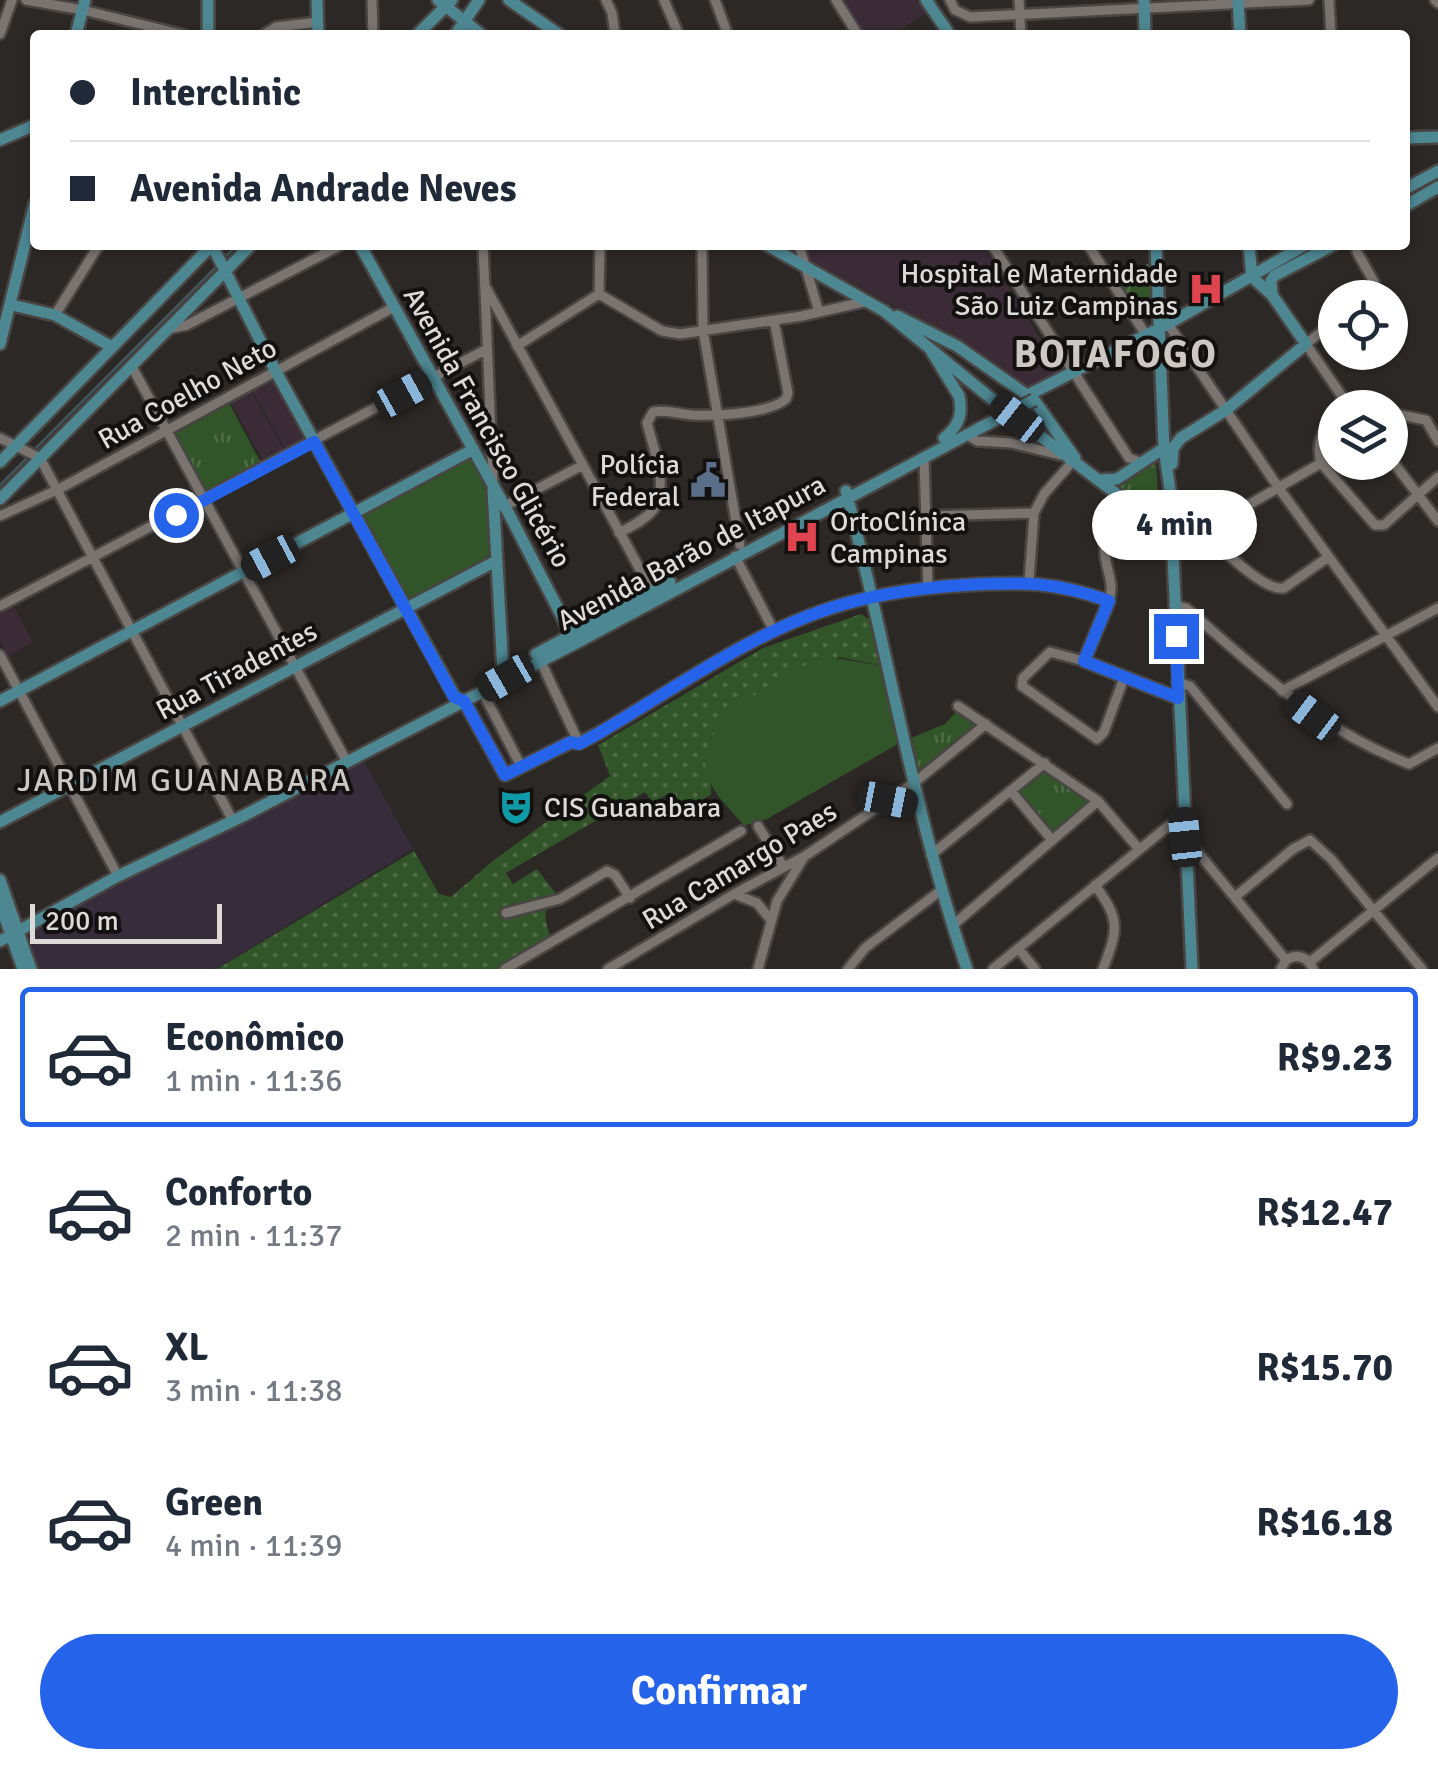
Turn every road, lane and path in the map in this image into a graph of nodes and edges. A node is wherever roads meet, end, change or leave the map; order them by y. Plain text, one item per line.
1 (12, 0) edge
2 (26, 0) edge
3 (208, 0) edge
4 (318, 0) edge
5 (372, 0) edge
6 (479, 0) edge
7 (509, 0) edge
8 (606, 0) edge
9 (664, 0) edge
10 (715, 0) edge
11 (836, 0) edge
12 (926, 0) edge
13 (950, 0) edge
14 (1020, 0) edge
15 (1309, 0) edge
16 (1329, 0) edge
17 (445, 2) edge
18 (1238, 2) edge
19 (1144, 3) edge
20 (84, 5) edge
21 (1020, 14) junction
22 (466, 22) junction
23 (318, 29) edge
24 (77, 30) edge
25 (167, 30) edge
26 (208, 30) edge
27 (271, 30) edge
28 (373, 30) edge
29 (420, 30) edge
30 (459, 30) edge
31 (475, 30) edge
32 (553, 30) edge
33 (614, 30) edge
34 (677, 30) edge
35 (726, 30) edge
36 (855, 30) edge
37 (947, 30) edge
38 (1021, 30) edge
39 (1146, 30) edge
40 (1240, 30) edge
41 (1331, 30) edge
42 (0, 34) edge
43 (30, 127) edge
44 (1438, 137) edge
45 (1410, 138) edge
46 (0, 140) edge
47 (1438, 171) edge
48 (1410, 186) edge
49 (1438, 191) edge
50 (1410, 205) edge
51 (30, 225) edge
52 (95, 250) edge
53 (208, 250) edge
54 (214, 250) edge
55 (245, 250) edge
56 (331, 250) edge
57 (363, 250) edge
58 (483, 250) edge
59 (600, 250) edge
60 (702, 250) edge
61 (775, 250) edge
62 (793, 250) edge
63 (800, 250) edge
64 (995, 250) edge
65 (1091, 250) edge
66 (1156, 250) edge
67 (1249, 250) edge
68 (1297, 250) edge
69 (1323, 250) edge
70 (1356, 252) dead end
71 (787, 257) junction
72 (806, 266) junction
73 (224, 270) junction
74 (1252, 276) junction
75 (1373, 280) edge
76 (485, 286) junction
77 (599, 294) junction
78 (1272, 295) junction
79 (813, 296) junction
80 (238, 298) junction
81 (869, 301) junction
82 (12, 304) junction
83 (394, 307) junction
84 (818, 312) junction
85 (55, 315) junction
86 (802, 316) junction
87 (774, 320) junction
88 (504, 322) junction
89 (1164, 326) junction
90 (486, 327) junction
91 (168, 329) junction
92 (703, 330) junction
93 (1318, 334) edge
94 (1146, 335) junction
95 (924, 337) junction
96 (0, 344) edge
97 (1306, 344) junction
98 (1161, 345) junction
99 (517, 346) junction
100 (112, 347) junction
101 (488, 349) junction
102 (1186, 353) junction
103 (131, 365) junction
104 (275, 370) junction
105 (1074, 374) junction
106 (433, 378) junction
107 (1338, 390) edge
108 (1163, 396) junction
109 (1031, 397) junction
110 (1226, 410) junction
111 (719, 415) junction
112 (1408, 416) edge
113 (164, 429) junction
114 (971, 430) junction
115 (0, 438) edge
116 (944, 438) junction
117 (1181, 438) junction
118 (491, 440) junction
119 (1438, 441) edge
120 (314, 442) junction
121 (19, 447) junction
122 (1164, 448) junction
123 (472, 450) junction
124 (37, 457) junction
125 (924, 458) junction
126 (0, 462) edge
127 (1074, 462) junction
128 (1142, 463) junction
129 (1318, 465) edge
130 (581, 466) junction
131 (1169, 475) junction
132 (1438, 477) edge
133 (1098, 480) junction
134 (1335, 480) edge
135 (1407, 480) edge
136 (493, 483) junction
137 (1278, 487) junction
138 (59, 490) junction
139 (847, 494) junction
140 (1418, 494) junction
141 (0, 499) edge
142 (203, 501) junction
143 (1128, 502) junction
144 (504, 505) junction
145 (1170, 508) junction
146 (1034, 512) junction
147 (353, 514) junction
148 (0, 516) edge
149 (927, 516) junction
150 (1145, 516) junction
151 (1438, 521) edge
152 (495, 522) junction
153 (619, 533) junction
154 (1198, 533) junction
155 (1172, 538) junction
156 (738, 550) junction
157 (93, 558) junction
158 (1327, 558) junction
159 (496, 561) junction
160 (242, 572) junction
161 (1029, 581) junction
162 (928, 588) junction
163 (654, 595) junction
164 (870, 599) junction
165 (1109, 601) junction
166 (1174, 605) junction
167 (0, 606) edge
168 (1438, 608) edge
169 (405, 609) junction
170 (130, 631) junction
171 (774, 632) junction
172 (571, 634) junction
173 (1383, 636) junction
174 (0, 654) edge
175 (540, 660) junction
176 (1084, 661) junction
177 (293, 668) junction
178 (505, 675) junction
179 (1124, 678) junction
180 (1178, 682) junction
181 (19, 691) junction
182 (1282, 691) junction
183 (482, 692) junction
184 (1178, 698) junction
185 (459, 699) junction
186 (0, 700) edge
187 (958, 706) dead end
188 (1438, 707) edge
189 (986, 724) junction
190 (181, 728) junction
191 (579, 744) junction
192 (1438, 748) edge
193 (345, 759) junction
194 (1045, 763) junction
195 (522, 766) junction
196 (914, 783) junction
197 (69, 786) junction
198 (1011, 791) junction
199 (888, 800) junction
200 (1098, 801) junction
201 (1287, 804) dead end
202 (920, 807) junction
203 (1183, 814) junction
204 (230, 820) junction
205 (0, 822) edge
206 (758, 826) dead end
207 (741, 831) dead end
208 (1185, 837) junction
209 (1052, 840) junction
210 (1139, 849) junction
211 (931, 855) junction
212 (805, 856) junction
213 (1438, 858) edge
214 (1206, 861) junction
215 (1186, 864) junction
216 (783, 866) junction
217 (118, 876) junction
218 (0, 880) edge
219 (1096, 885) junction
220 (940, 890) junction
221 (734, 894) junction
222 (1235, 897) junction
223 (630, 898) junction
224 (0, 904) edge
225 (1373, 912) junction
226 (506, 913) dead end
227 (770, 919) junction
228 (952, 926) junction
229 (10, 936) edge
230 (1018, 948) junction
231 (632, 956) junction
232 (1283, 965) edge
233 (1312, 966) edge
234 (23, 969) edge
235 (31, 969) edge
236 (505, 969) edge
237 (608, 969) edge
238 (632, 969) edge
239 (758, 969) edge
240 (848, 969) edge
241 (967, 969) edge
242 (992, 969) edge
243 (1035, 969) edge
244 (1103, 969) edge
245 (1192, 969) edge
246 (1422, 969) edge

1 - 42 street
2 - 20 street
3 - 26 main road
4 - 23 main road
5 - 28 street
6 - 22 main road
7 - 32 main road
8 - 33 street
9 - 34 street
10 - 35 street
11 - 36 street
12 - 37 main road
13 - 21 street
14 - 21 street
15 - 18 street
16 - 41 street
17 - 22 main road
17 - 29 main road
18 - 19 street
18 - 40 main road
19 - 21 street
19 - 39 main road
20 - 24 main road
20 - 25 street
21 - 38 street
22 - 30 main road
22 - 31 main road
23 - 27 street
43 - 46 main road
44 - 45 main road
47 - 48 main road
49 - 50 main road
51 - 82 main road
52 - 85 street
53 - 100 main road
54 - 73 main road
55 - 73 main road
56 - 80 street
57 - 83 main road, Avenida Francisco Glicério
58 - 76 street
59 - 77 street
60 - 92 street
61 - 71 main road
62 - 71 main road
63 - 72 street
64 - 105 street
65 - 94 street
66 - 89 main road
67 - 74 main road
68 - 74 main road, Avenida Barão de Itapura
69 - 78 main road
70 - 75 street
71 - 72 main road
72 - 79 street
72 - 81 main road
73 - 80 main road
73 - 91 main road
74 - 78 main road
74 - 89 main road, Avenida Barão de Itapura
76 - 88 street
76 - 90 street
77 - 92 street
77 - 99 street
78 - 97 main road
79 - 84 street
79 - 86 street
80 - 91 street
80 - 104 main road
81 - 84 street
81 - 95 main road
82 - 85 main road
82 - 96 main road
83 - 104 street, Rua Coelho Neto
83 - 106 main road, Avenida Francisco Glicério
84 - 86 street
85 - 100 main road
86 - 87 street
87 - 92 street
87 - 111 street
88 - 90 street
88 - 99 street
89 - 94 main road, Avenida Barão de Itapura
89 - 98 main road
89 - 102 street
90 - 101 street
91 - 103 main road
92 - 111 street
93 - 97 street
94 - 105 main road, Avenida Barão de Itapura
95 - 109 main road
95 - 116 main road
95 - 127 main road
97 - 107 street
97 - 110 main road
98 - 102 street
98 - 108 main road
99 - 130 street
100 - 121 main road
101 - 106 street
101 - 118 street
102 - 110 street
103 - 113 street
103 - 124 main road
104 - 113 street, Rua Coelho Neto
104 - 120 main road
105 - 109 main road, Avenida Barão de Itapura
105 - 128 street
106 - 120 street
106 - 123 main road, Avenida Francisco Glicério
108 - 117 main road
108 - 122 main road
109 - 114 main road, Avenida Barão de Itapura, bridge
109 - 127 main road
110 - 117 main road
110 - 137 street
111 - 153 street
111 - 156 street
112 - 119 street
113 - 138 street, Rua Coelho Neto
113 - 142 street
114 - 116 main road, Avenida Barão de Itapura
114 - 125 main road, Avenida Barão de Itapura
114 - 127 street
115 - 121 street
116 - 139 main road, Avenida Barão de Itapura
117 - 131 main road
118 - 123 street
118 - 136 street
120 - 142 street
120 - 147 main road
121 - 124 street
121 - 126 main road
122 - 128 main road
122 - 131 main road
123 - 136 main road, Avenida Francisco Glicério
123 - 147 main road
124 - 138 street
124 - 141 main road
125 - 139 main road, Avenida Barão de Itapura
125 - 149 street
127 - 133 main road
127 - 146 street
128 - 133 main road
129 - 137 street
130 - 144 street
130 - 153 street
131 - 145 main road
132 - 140 street
133 - 143 main road
134 - 140 street
135 - 140 street
136 - 144 main road, Avenida Francisco Glicério
136 - 152 main road
137 - 154 street
137 - 158 street
138 - 148 street, Rua Coelho Neto
138 - 157 street
139 - 156 main road, Avenida Barão de Itapura
139 - 164 main road
140 - 151 street
142 - 157 street
142 - 160 street
143 - 150 main road
143 - 165 street
144 - 152 street
144 - 172 main road, Avenida Francisco Glicério
145 - 150 main road
145 - 155 main road
146 - 149 street
146 - 161 street
147 - 160 main road
147 - 169 main road
149 - 162 street
150 - 155 main road
152 - 159 main road
153 - 163 street
154 - 155 street
154 - 155 street
154 - 158 street
155 - 166 main road
156 - 163 main road, Avenida Barão de Itapura
156 - 171 street
157 - 167 street
157 - 170 street
158 - 173 street
159 - 169 main road, Rua Tiradentes
159 - 178 main road
160 - 170 main road
160 - 177 street
161 - 162 main road
161 - 165 main road
162 - 164 main road
163 - 172 main road, Avenida Barão de Itapura
163 - 175 main road, Avenida Barão de Itapura
164 - 171 main road
164 - 196 main road
165 - 176 main road
166 - 180 main road
166 - 182 street
168 - 173 street
169 - 177 main road, Rua Tiradentes
169 - 185 main road
170 - 181 main road
170 - 190 street
171 - 191 main road
172 - 178 main road, Avenida Barão de Itapura
173 - 182 street
173 - 188 street
174 - 181 street
175 - 178 main road, Avenida Barão de Itapura
175 - 191 street
176 - 179 main road
176 - 179 street
177 - 190 main road, Rua Tiradentes
177 - 193 street
178 - 183 main road, Avenida Barão de Itapura
178 - 185 main road, Avenida Barão de Itapura
179 - 184 main road
180 - 184 main road
180 - 201 street
181 - 186 main road
181 - 197 street
182 - 192 street
183 - 185 main road, Avenida Barão de Itapura
183 - 195 street
184 - 203 main road
185 - 193 main road, Avenida Barão de Itapura
185 - 195 main road
187 - 189 street
189 - 194 street
189 - 196 street, Rua Camargo Paes
190 - 197 main road, Rua Tiradentes
190 - 204 street
191 - 195 main road
193 - 204 main road, Avenida Barão de Itapura
194 - 198 street
194 - 200 street
196 - 199 street, Rua Camargo Paes
196 - 202 main road
197 - 205 main road, Rua Tiradentes
197 - 217 street
198 - 209 street
198 - 211 street
199 - 202 main road
199 - 212 street, Rua Camargo Paes
200 - 209 street
200 - 210 street
202 - 211 main road
203 - 208 main road
203 - 210 street
204 - 217 main road, Avenida Barão de Itapura
206 - 216 street
207 - 223 street
208 - 214 street
208 - 215 main road
209 - 228 street
210 - 219 street
211 - 220 main road
212 - 216 street, Rua Camargo Paes
212 - 227 street
213 - 225 street
214 - 215 street
214 - 222 street
215 - 245 main road
216 - 221 street, Rua Camargo Paes
217 - 229 main road, Avenida Barão de Itapura
218 - 229 main road
219 - 230 street
219 - 244 street
220 - 228 main road
220 - 240 street
221 - 227 street
221 - 231 street, Rua Camargo Paes
222 - 225 street
222 - 232 street
223 - 226 street
223 - 236 street
224 - 229 main road
225 - 233 street
225 - 246 street
227 - 239 street
228 - 241 main road
229 - 234 main road
229 - 235 main road
230 - 242 street
230 - 243 street
231 - 237 street, Rua Camargo Paes
231 - 238 street
232 - 233 street

